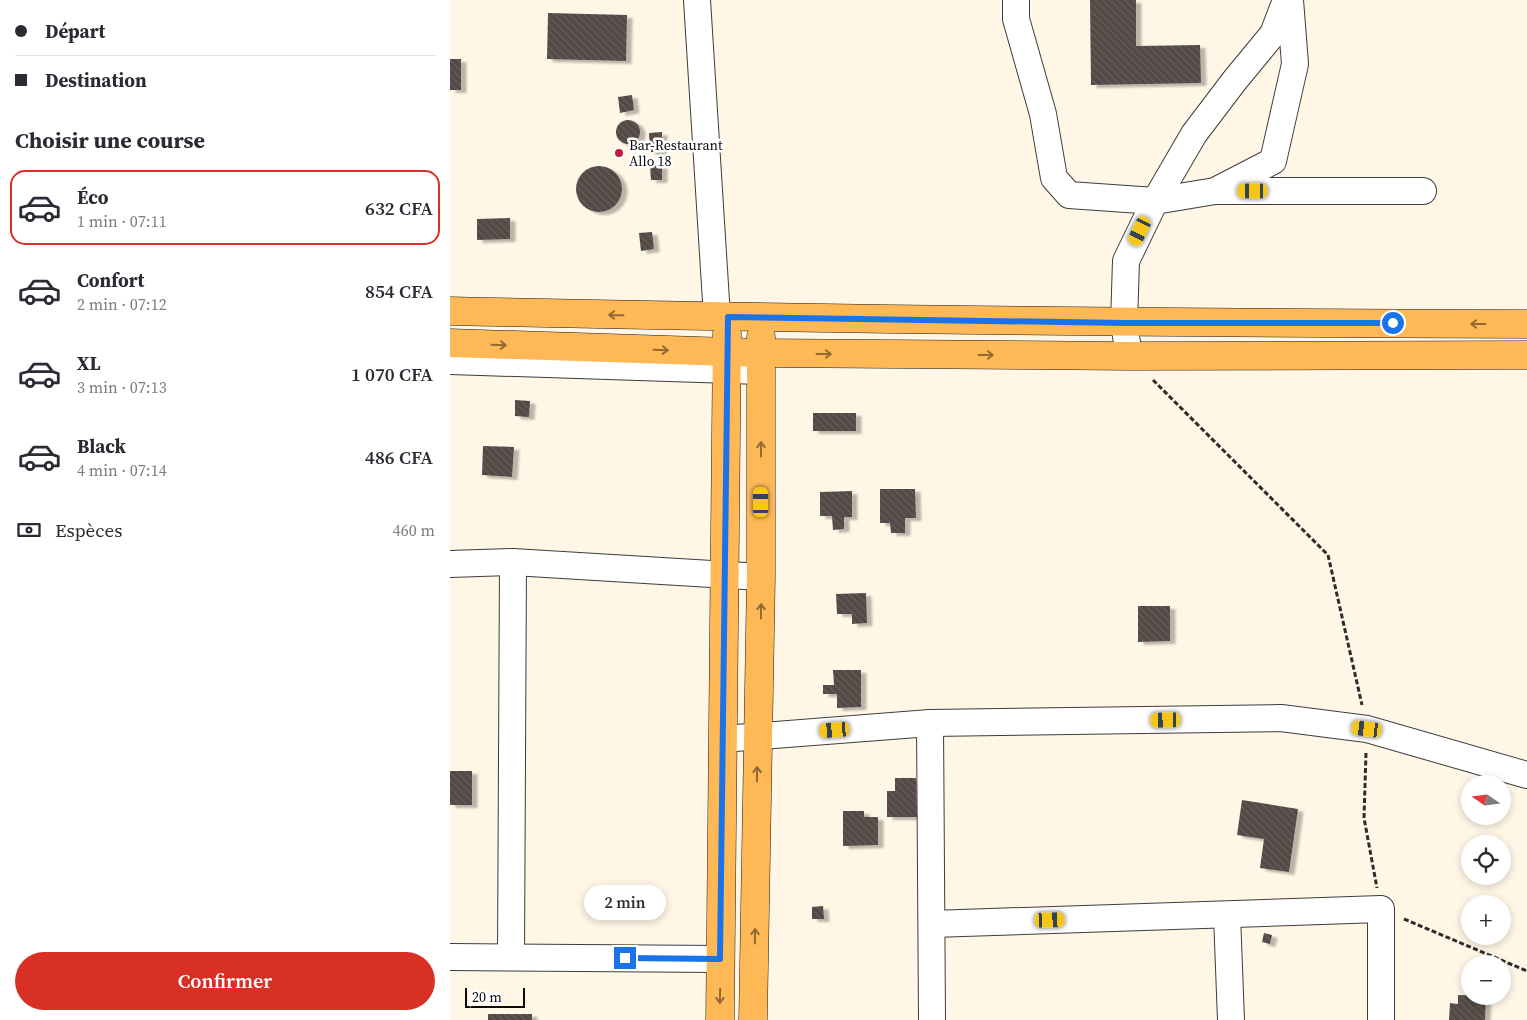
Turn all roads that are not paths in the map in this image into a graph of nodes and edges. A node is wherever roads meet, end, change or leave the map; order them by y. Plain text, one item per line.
1 (697, 0) edge
2 (1016, 0) edge
3 (1288, 0) edge
4 (1215, 190) junction
5 (1424, 191) dead end
6 (1155, 201) junction
7 (450, 311) edge
8 (722, 317) junction
9 (762, 318) junction
10 (1124, 323) junction
11 (1527, 324) edge
12 (450, 343) edge
13 (1527, 354) edge
14 (1129, 356) junction
15 (727, 361) junction
16 (450, 362) edge
17 (761, 362) junction
18 (513, 562) junction
19 (450, 564) edge
20 (725, 575) junction
21 (761, 577) junction
22 (930, 723) junction
23 (758, 736) junction
24 (723, 739) junction
25 (1527, 775) edge
26 (1227, 915) junction
27 (932, 924) junction
28 (450, 957) edge
29 (511, 957) junction
30 (720, 959) junction
31 (720, 1020) edge
32 (753, 1020) edge
33 (932, 1020) edge
34 (1231, 1020) edge
35 (1381, 1020) edge

1 - 8 street
2 - 6 street
3 - 4 street
3 - 6 street
4 - 5 street
4 - 6 street
6 - 10 street
8 -> 7 main road
8 - 9 main road
8 - 15 main road
9 - 10 main road
9 - 17 main road
11 -> 10 main road
10 - 14 street
12 -> 15 main road
13 - 14 main road
17 -> 14 main road
15 - 16 street
15 - 17 main road
15 - 20 main road
21 -> 17 main road
18 - 19 street
18 - 20 street
18 - 29 street
20 - 21 street
20 - 24 main road
23 -> 21 main road
22 - 23 street
22 - 25 street
22 - 27 street
23 - 24 street
32 -> 23 main road
24 - 30 main road
26 - 27 street
26 - 34 street
26 - 35 street
27 - 33 street
28 - 29 street
29 - 30 street
30 -> 31 main road

